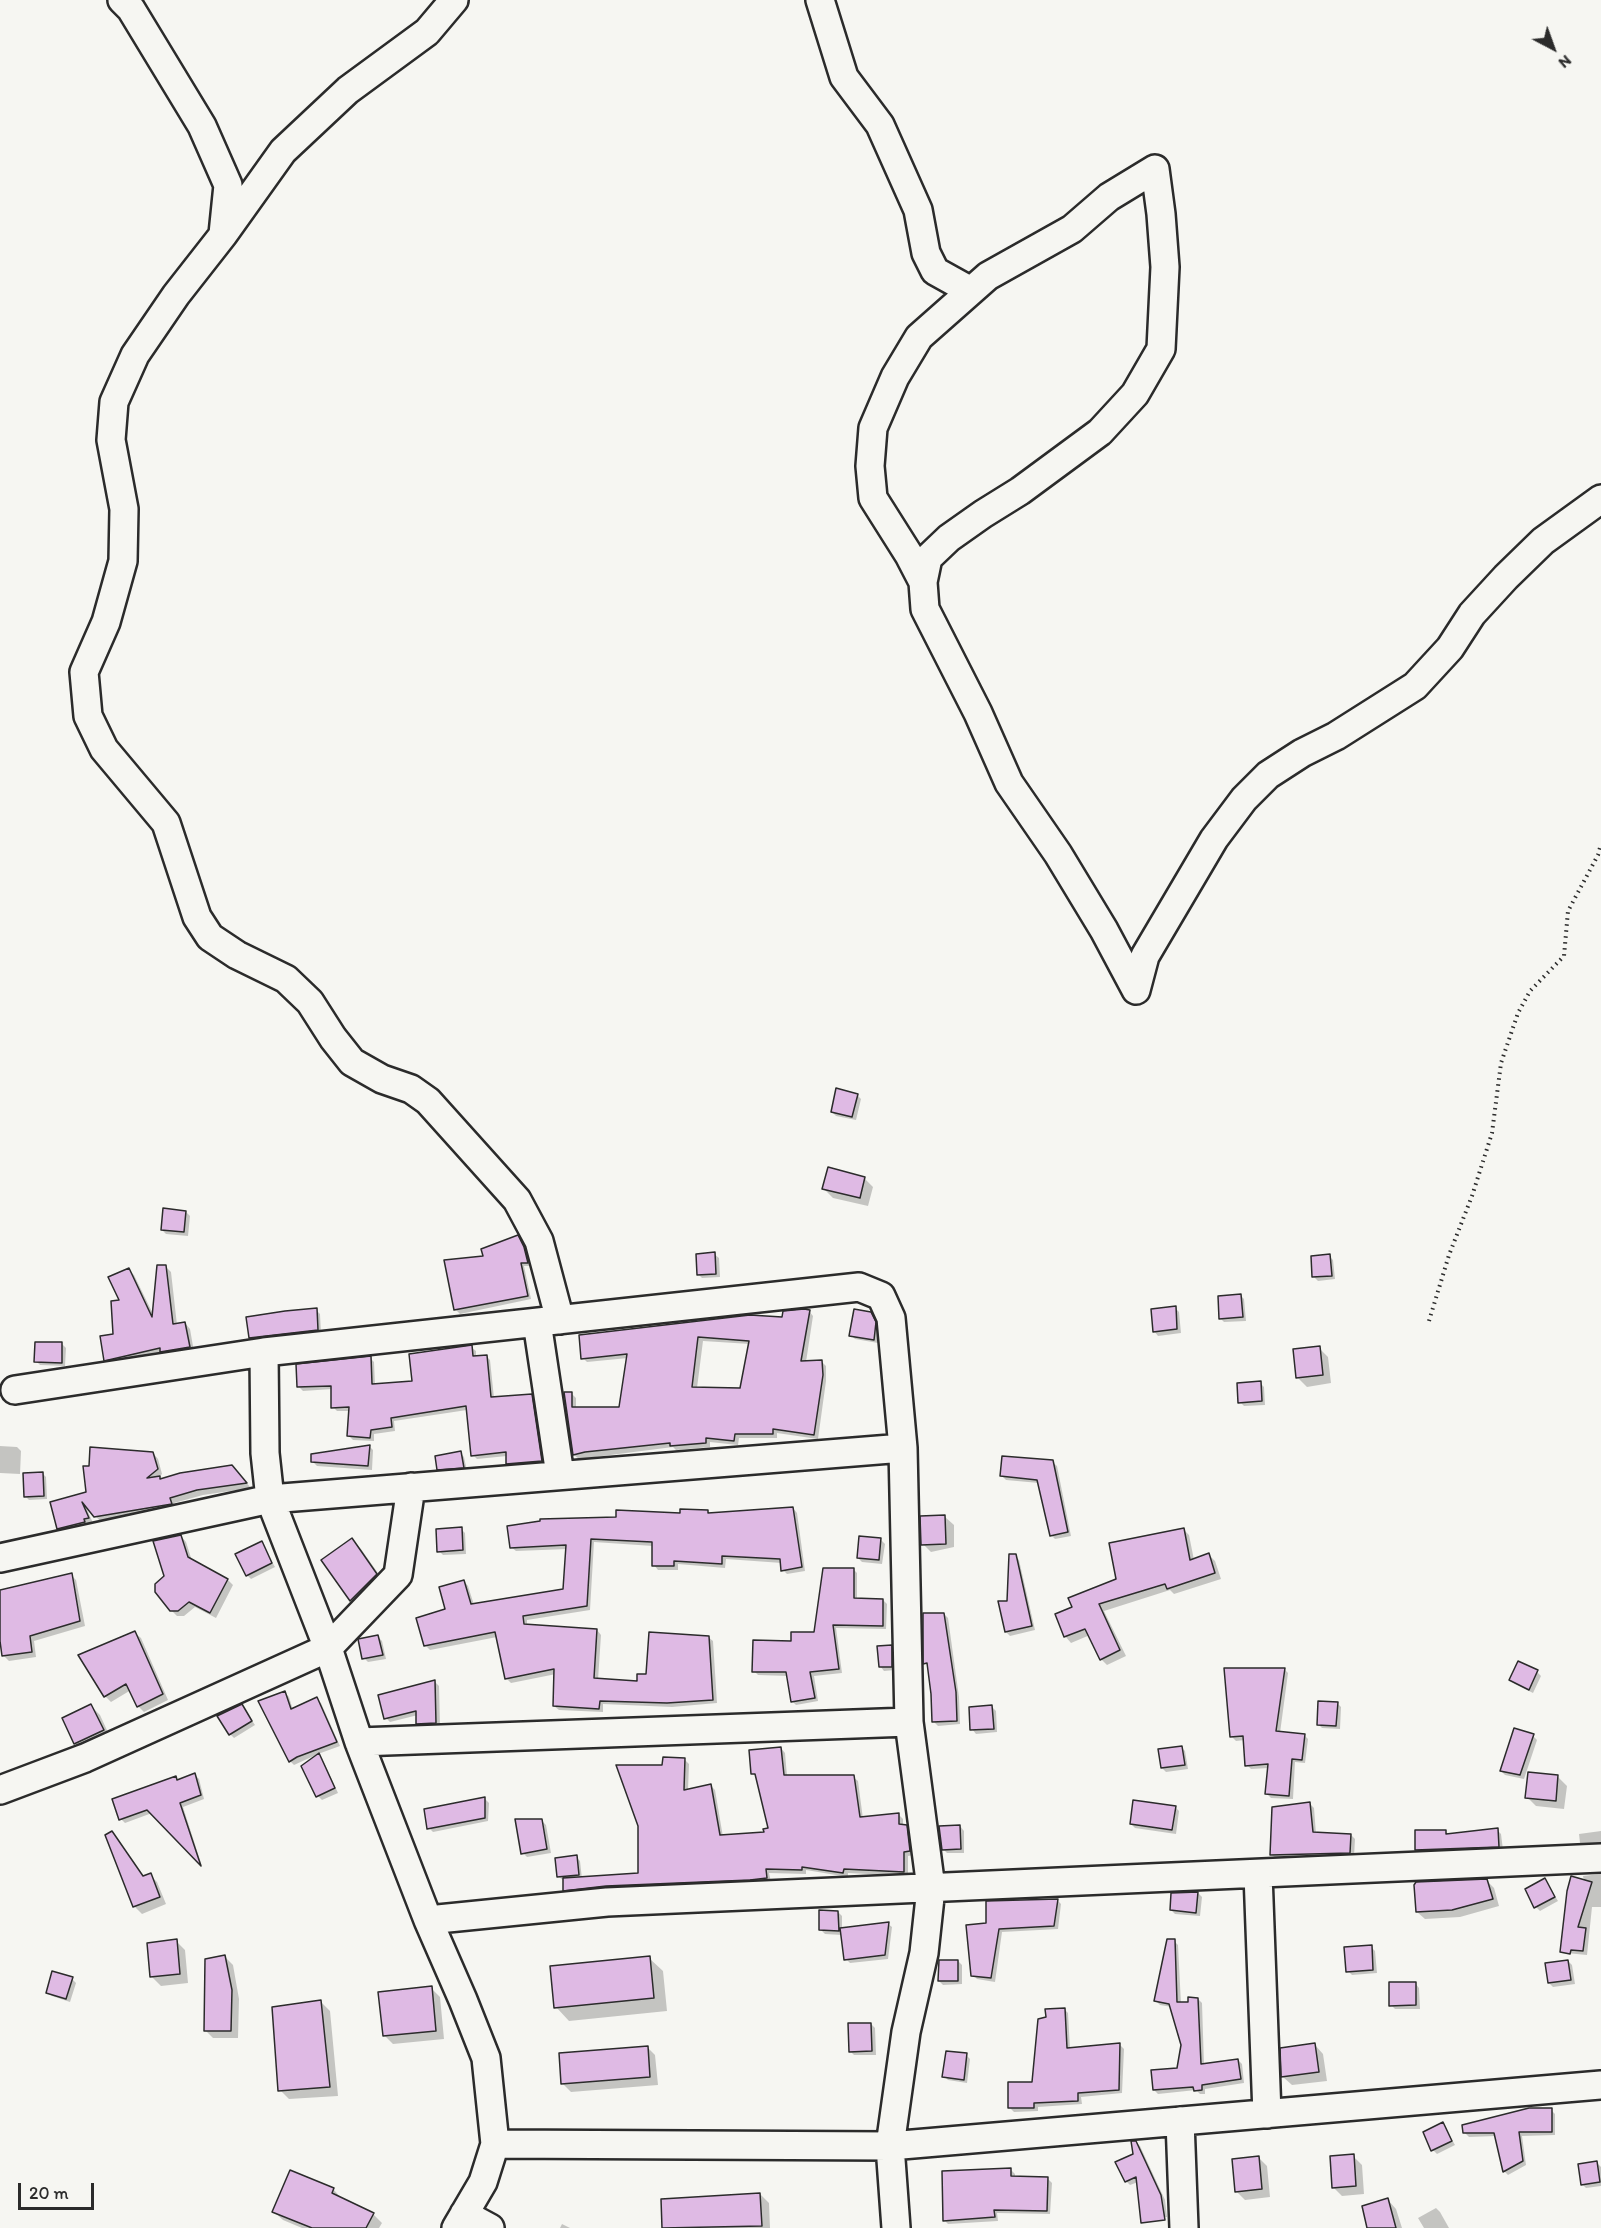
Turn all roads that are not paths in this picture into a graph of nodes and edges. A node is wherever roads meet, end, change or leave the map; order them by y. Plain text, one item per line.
1 (122, 0) edge
2 (454, 0) edge
3 (820, 0) edge
4 (223, 235) junction
5 (971, 291) junction
6 (1601, 499) edge
7 (923, 582) junction
8 (549, 1321) junction
9 (264, 1352) junction
10 (15, 1390) dead end
11 (903, 1448) junction
12 (560, 1475) junction
13 (411, 1487) junction
14 (270, 1498) junction
15 (0, 1558) edge
16 (328, 1648) junction
17 (909, 1722) junction
18 (359, 1742) junction
19 (0, 1790) edge
20 (1601, 1858) edge
21 (1258, 1874) junction
22 (931, 1888) junction
23 (428, 1920) junction
24 (1601, 2085) edge
25 (1267, 2114) junction
26 (1180, 2121) junction
27 (495, 2144) junction
28 (890, 2146) junction
29 (473, 2224) edge
30 (896, 2228) edge
31 (1184, 2228) edge

1 - 4 street
2 - 4 street
3 - 5 street
4 - 8 street
5 - 7 street
5 - 7 street
6 - 7 street
8 - 9 street
8 - 11 street
8 - 12 street
9 - 10 street
9 - 14 street
11 - 12 street
11 - 17 street
12 - 13 street
13 - 14 street
13 - 16 street
14 - 15 street
14 - 16 street
16 - 18 street
16 - 19 street
17 - 18 street
17 - 22 street
18 - 23 street
20 - 21 street
21 - 22 street
21 - 25 street
22 - 23 street
22 - 28 street
23 - 27 street
24 - 25 street
25 - 26 street
26 - 28 street
26 - 31 street
27 - 28 street
27 - 29 street
28 - 30 street

